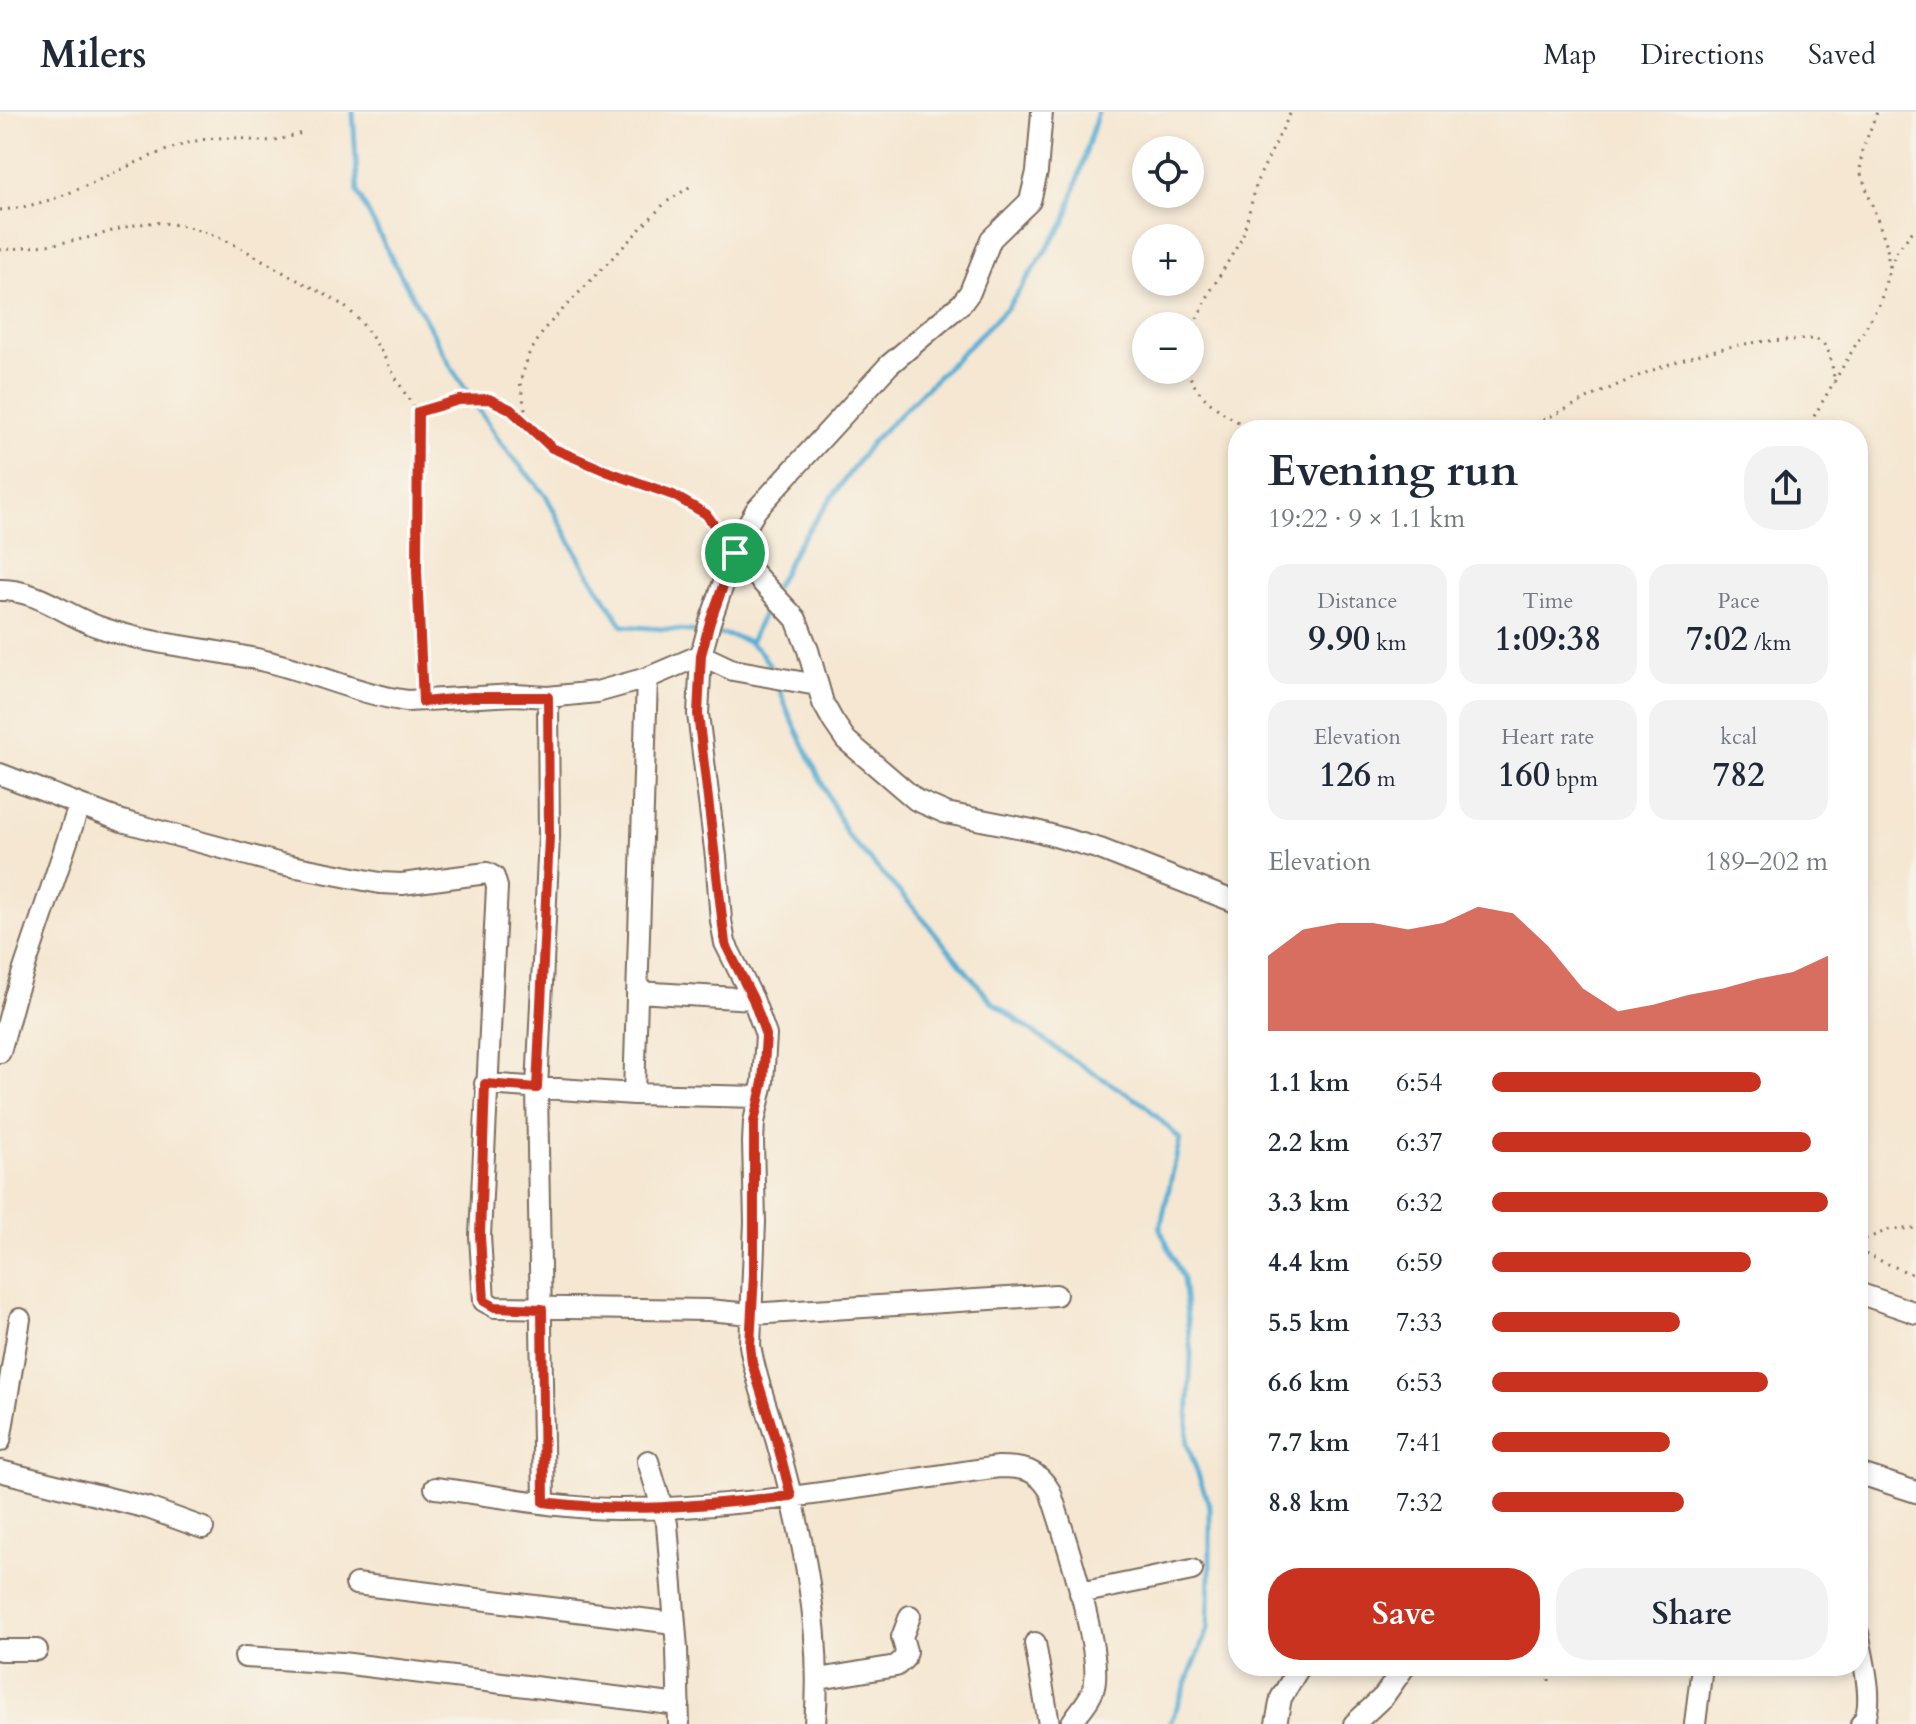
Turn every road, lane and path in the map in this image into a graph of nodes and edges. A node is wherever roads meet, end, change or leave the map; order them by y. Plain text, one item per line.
1 (1042, 112) edge
2 (1291, 112) edge
3 (1877, 112) edge
4 (304, 132) dead end
5 (691, 186) dead end
6 (0, 210) edge
7 (1916, 227) edge
8 (0, 250) edge
9 (1889, 270) junction
10 (1200, 312) edge
11 (1835, 383) junction
12 (1193, 384) edge
13 (418, 412) junction
14 (1237, 420) edge
15 (1543, 420) edge
16 (1812, 420) edge
17 (529, 426) junction
18 (735, 553) junction
19 (0, 590) edge
20 (701, 655) junction
21 (647, 678) junction
22 (817, 685) junction
23 (548, 697) junction
24 (423, 702) junction
25 (0, 774) edge
26 (79, 806) junction
27 (1228, 899) edge
28 (637, 992) junction
29 (753, 999) junction
30 (0, 1052) edge
31 (485, 1084) junction
32 (537, 1088) junction
33 (634, 1094) junction
34 (759, 1097) junction
35 (1916, 1228) edge
36 (1868, 1238) edge
37 (1868, 1255) edge
38 (1916, 1276) edge
39 (1056, 1295) dead end
40 (1868, 1296) edge
41 (542, 1309) junction
42 (1916, 1313) edge
43 (751, 1314) junction
44 (20, 1319) dead end
45 (0, 1441) edge
46 (648, 1461) dead end
47 (0, 1471) edge
48 (1868, 1482) edge
49 (435, 1488) dead end
50 (1916, 1492) edge
51 (791, 1496) junction
52 (544, 1502) junction
53 (664, 1509) junction
54 (203, 1528) dead end
55 (1192, 1570) dead end
56 (356, 1584) dead end
57 (1080, 1593) junction
58 (910, 1616) dead end
59 (674, 1623) junction
60 (1035, 1643) dead end
61 (0, 1650) edge
62 (37, 1650) dead end
63 (245, 1657) dead end
64 (1294, 1676) edge
65 (1398, 1676) edge
66 (1549, 1676) edge
67 (1701, 1676) edge
68 (1865, 1676) edge
69 (819, 1679) junction
70 (1549, 1681) dead end
71 (679, 1715) edge
72 (1867, 1721) edge
73 (815, 1724) edge
74 (1049, 1724) edge
75 (1071, 1724) edge
76 (1276, 1724) edge
77 (1354, 1724) edge
78 (1695, 1724) edge

1 - 18 street
2 - 10 path
3 - 9 path
4 - 6 path
5 - 17 path
7 - 9 path
8 - 13 path
9 - 11 path
11 - 15 path
11 - 16 path
12 - 14 path
13 - 17 path
13 - 24 path
17 - 18 path
18 - 20 street
18 - 22 street
19 - 24 street
20 - 21 street
20 - 22 street
20 - 29 street
21 - 23 street
21 - 28 street
22 - 27 street
23 - 24 street
23 - 32 street
25 - 26 street
26 - 30 street
26 - 31 street
28 - 29 street
28 - 33 street
29 - 34 street
31 - 32 street
31 - 41 street
32 - 33 street
32 - 41 street
33 - 34 street
34 - 43 street
35 - 36 path
37 - 38 path
39 - 43 street
40 - 42 street
41 - 43 street
41 - 52 street
43 - 51 street
44 - 45 street
46 - 53 street
47 - 54 street
48 - 50 street
49 - 52 street
51 - 53 street
51 - 57 street
51 - 69 street
52 - 53 street
53 - 59 street
55 - 57 street
56 - 59 street
57 - 75 street
58 - 69 street
59 - 71 street
60 - 74 street
61 - 62 street
63 - 71 street
64 - 76 street
65 - 77 street
66 - 70 path
67 - 78 street
68 - 72 street
69 - 73 street

